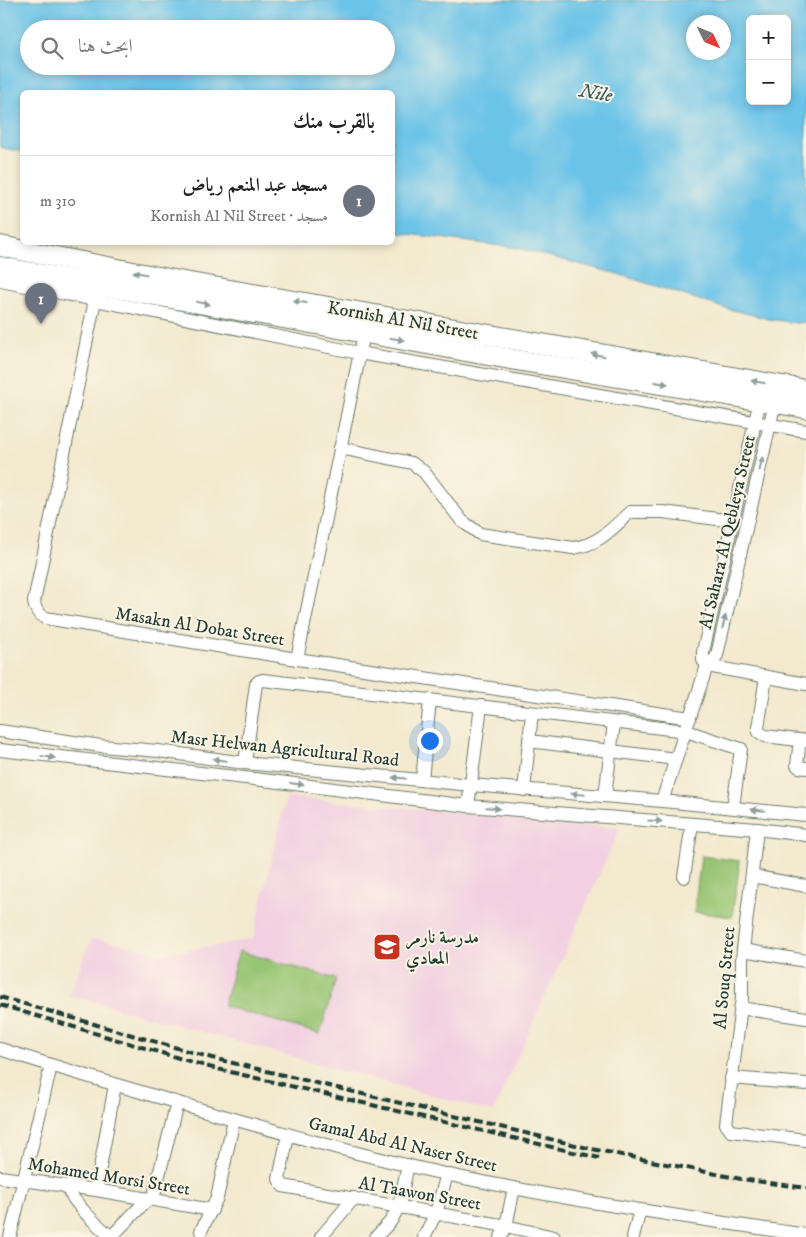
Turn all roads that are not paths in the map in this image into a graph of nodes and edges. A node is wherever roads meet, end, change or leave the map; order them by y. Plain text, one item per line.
1 (6, 247) edge
2 (2, 275) edge
3 (182, 291) junction
4 (97, 293) junction
5 (364, 333) junction
6 (359, 353) junction
7 (806, 390) edge
8 (767, 401) junction
9 (806, 408) edge
10 (755, 422) junction
11 (770, 425) junction
12 (806, 431) edge
13 (340, 448) junction
14 (733, 521) junction
15 (297, 659) junction
16 (707, 666) junction
17 (766, 677) junction
18 (806, 684) edge
19 (430, 700) junction
20 (481, 706) junction
21 (532, 713) junction
22 (690, 718) junction
23 (614, 722) junction
24 (0, 731) edge
25 (686, 731) junction
26 (803, 740) edge
27 (529, 741) junction
28 (0, 750) edge
29 (611, 750) junction
30 (676, 759) junction
31 (245, 763) junction
32 (273, 766) junction
33 (806, 768) edge
34 (422, 780) junction
35 (271, 781) junction
36 (470, 786) junction
37 (524, 790) junction
38 (605, 796) junction
39 (662, 801) junction
40 (468, 806) junction
41 (733, 807) junction
42 (788, 812) junction
43 (806, 815) edge
44 (692, 824) junction
45 (757, 829) junction
46 (785, 832) junction
47 (806, 835) edge
48 (752, 876) junction
49 (684, 877) dead end
50 (806, 886) edge
51 (743, 950) junction
52 (806, 960) edge
53 (740, 1008) junction
54 (806, 1018) edge
55 (0, 1049) edge
56 (51, 1066) junction
57 (731, 1078) junction
58 (806, 1084) edge
59 (115, 1085) junction
60 (177, 1103) junction
61 (234, 1119) junction
62 (288, 1135) junction
63 (806, 1140) edge
64 (408, 1165) junction
65 (447, 1174) junction
66 (0, 1177) edge
67 (24, 1179) junction
68 (66, 1186) junction
69 (514, 1188) junction
70 (96, 1190) junction
71 (354, 1198) junction
72 (151, 1199) junction
73 (399, 1206) junction
74 (212, 1210) junction
75 (640, 1210) junction
76 (436, 1213) junction
77 (504, 1231) edge
78 (201, 1232) dead end
79 (806, 1235) edge
80 (114, 1236) edge
81 (10, 1237) edge
82 (321, 1237) edge
83 (376, 1237) edge
84 (424, 1237) edge
85 (554, 1237) edge
86 (633, 1237) edge

1 - 2 street
3 -> 1 highway, Kornish Al Nil Street
2 - 4 highway, Kornish Al Nil Street
3 - 4 highway, Kornish Al Nil Street
3 -> 5 highway, Kornish Al Nil Street
7 -> 3 highway, Kornish Al Nil Street
4 - 6 street
4 - 15 street, Masakn Al Dobat Street
5 - 6 street
5 -> 8 highway, Kornish Al Nil Street
6 - 10 street
6 - 13 street
8 - 9 highway, Kornish Al Nil Street
8 - 10 street, Al Sahara Al Qebleya Street
8 - 11 street, Al Sahara Al Qebleya Street
10 - 11 street
10 - 14 street, Al Sahara Al Qebleya Street
11 - 12 street
16 -> 11 street, Al Sahara Al Qebleya Street
13 - 14 street
13 - 15 street
14 - 16 street, Al Sahara Al Qebleya Street
15 - 22 street, Masakn Al Dobat Street
16 - 17 street
16 - 22 street, Al Sahara Al Qebleya Street
17 - 18 street
17 - 26 street
19 - 20 street
19 - 31 street
19 - 34 street
20 - 21 street
20 - 36 street
21 - 23 street
21 - 27 street
22 - 25 street, Al Sahara Al Qebleya Street
23 - 25 street
23 - 29 street
31 -> 24 street, Masr Helwan Agricultural Road
25 - 30 street, Al Sahara Al Qebleya Street
25 - 41 street
26 - 33 street
27 - 29 street
27 - 37 street
28 -> 35 street, Masr Helwan Agricultural Road
29 - 30 street
29 - 38 street
30 - 39 street, Al Sahara Al Qebleya Street
31 - 32 street, Masr Helwan Agricultural Road
34 -> 32 street, Masr Helwan Agricultural Road
32 - 35 street
34 - 36 street, Masr Helwan Agricultural Road
35 -> 40 street, Masr Helwan Agricultural Road
36 - 37 street, Masr Helwan Agricultural Road
36 - 40 street
38 -> 37 street, Masr Helwan Agricultural Road
38 - 39 street, Masr Helwan Agricultural Road
39 - 41 street, Masr Helwan Agricultural Road
40 -> 44 street, Masr Helwan Agricultural Road
42 -> 41 street, Masr Helwan Agricultural Road
42 - 43 street, Masr Helwan Agricultural Road
42 - 46 street
44 - 45 street, Masr Helwan Agricultural Road
44 - 49 street
45 - 46 street, Masr Helwan Agricultural Road
45 - 48 street, Al Souq Street
46 - 47 street, Masr Helwan Agricultural Road
48 - 50 street
48 - 51 street, Al Souq Street
51 - 52 street
51 - 53 street, Al Souq Street
53 - 54 street
53 - 57 street, Al Souq Street
55 - 56 street, Gamal Abd Al Naser Street
56 - 59 street, Gamal Abd Al Naser Street
56 - 67 street
57 - 58 street
57 - 63 street, Al Souq Street
59 - 60 street, Gamal Abd Al Naser Street
59 - 70 street
60 - 61 street, Gamal Abd Al Naser Street
60 - 72 street
61 - 62 street, Gamal Abd Al Naser Street
61 - 74 street
62 - 64 street, Gamal Abd Al Naser Street
62 - 71 street, Al Taawon Street
64 - 65 street, Gamal Abd Al Naser Street
64 - 73 street
65 - 69 street, Gamal Abd Al Naser Street
65 - 76 street
66 - 67 street, Mohamed Morsi Street
67 - 68 street, Mohamed Morsi Street
67 - 81 street
68 - 70 street, Mohamed Morsi Street
68 - 80 street
69 - 75 street, Gamal Abd Al Naser Street
69 - 77 street
70 - 72 street, Mohamed Morsi Street
71 - 73 street, Al Taawon Street
71 - 82 street
72 - 74 street, Mohamed Morsi Street
72 - 80 street
73 - 76 street, Al Taawon Street
73 - 83 street
74 - 78 street
75 - 79 street, Gamal Abd Al Naser Street
75 - 86 street
76 - 77 street, Al Taawon Street
76 - 84 street
77 - 85 street, Al Taawon Street

